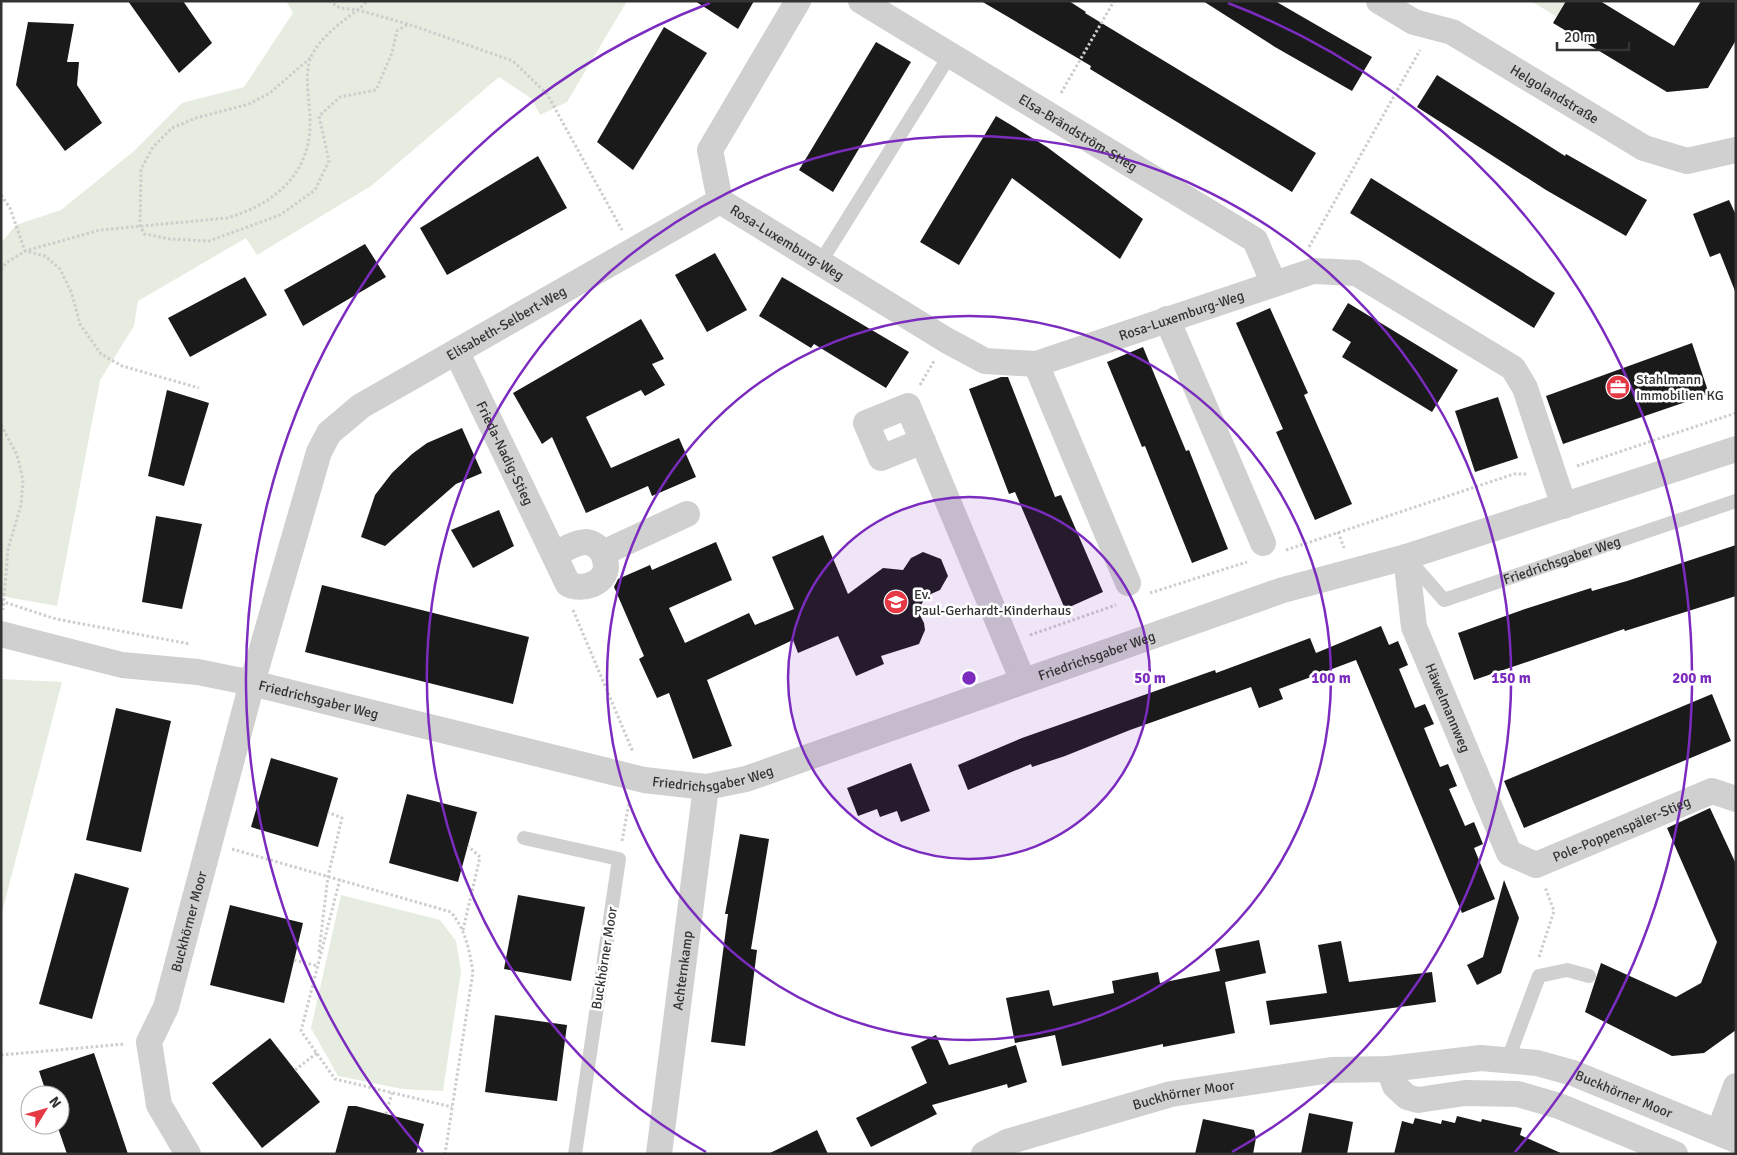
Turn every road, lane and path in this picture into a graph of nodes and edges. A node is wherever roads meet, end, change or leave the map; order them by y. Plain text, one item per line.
1 (329, 1) edge
2 (368, 1) edge
3 (798, 1) edge
4 (861, 1) edge
5 (1114, 1) edge
6 (1379, 1) edge
7 (358, 10) junction
8 (408, 24) junction
9 (1433, 27) junction
10 (950, 55) junction
11 (310, 58) junction
12 (1048, 115) junction
13 (1736, 150) edge
14 (1, 195) edge
15 (720, 202) junction
16 (140, 225) junction
17 (25, 251) junction
18 (634, 252) junction
19 (820, 263) junction
20 (1, 270) edge
21 (1313, 270) junction
22 (1274, 284) junction
23 (1168, 320) junction
24 (946, 340) junction
25 (457, 353) junction
26 (1036, 364) junction
27 (199, 388) dead end
28 (908, 406) junction
29 (1736, 413) edge
30 (1, 425) edge
31 (923, 441) junction
32 (1736, 449) edge
33 (1553, 474) junction
34 (1736, 501) edge
35 (1564, 506) junction
36 (687, 514) dead end
37 (1263, 552) junction
38 (604, 553) junction
39 (555, 554) junction
40 (1406, 557) junction
41 (574, 587) junction
42 (1132, 593) junction
43 (2, 601) edge
44 (3, 634) edge
45 (192, 644) dead end
46 (1011, 653) junction
47 (1023, 681) junction
48 (252, 683) junction
49 (623, 749) dead end
50 (633, 752) junction
51 (640, 771) junction
52 (706, 787) junction
53 (1736, 799) edge
54 (328, 812) dead end
55 (524, 838) dead end
56 (209, 842) junction
57 (468, 846) dead end
58 (1509, 853) joint
59 (619, 859) junction
60 (1536, 866) junction
61 (328, 876) junction
62 (340, 879) junction
63 (463, 930) junction
64 (294, 960) dead end
65 (318, 966) junction
66 (1539, 976) junction
67 (1589, 976) dead end
68 (149, 1042) junction
69 (317, 1053) junction
70 (1, 1055) edge
71 (1508, 1059) junction
72 (1389, 1069) junction
73 (295, 1070) dead end
74 (1736, 1086) edge
75 (392, 1092) junction
76 (1504, 1092) junction
77 (452, 1107) junction
78 (386, 1114) dead end
79 (1689, 1120) junction
80 (1727, 1136) edge
81 (188, 1154) edge
82 (445, 1154) edge
83 (575, 1154) edge
84 (658, 1154) edge
85 (984, 1154) edge
86 (1676, 1154) edge

1 - 7 path
2 - 7 path
3 - 15 street
4 - 10 street, Elsa-Brändström-Stieg
5 - 12 path
6 - 9 street, Helgolandstraße
7 - 8 path
7 - 11 path
8 - 16 path
8 - 18 path
9 - 13 street, Helgolandstraße
9 - 21 path
10 - 12 street, Elsa-Brändström-Stieg
10 - 19 lane
11 - 16 path
11 - 16 path
12 - 22 street, Elsa-Brändström-Stieg
14 - 17 path
15 - 18 street, Elisabeth-Selbert-Weg
15 - 19 street, Rosa-Luxemburg-Weg
16 - 17 path
17 - 20 path
17 - 27 path
18 - 25 street, Elisabeth-Selbert-Weg
19 - 24 street, Rosa-Luxemburg-Weg
21 - 22 street, Rosa-Luxemburg-Weg
21 - 33 street, Rosa-Luxemburg-Weg
22 - 23 street, Rosa-Luxemburg-Weg
23 - 26 street, Rosa-Luxemburg-Weg
23 - 37 street
24 - 26 street, Rosa-Luxemburg-Weg
24 - 28 path
25 - 39 street, Frieda-Nadig-Stieg
25 - 48 street, Elisabeth-Selbert-Weg
26 - 42 street
28 - 31 street
28 - 31 street
29 - 33 path
30 - 43 path
31 - 46 street
32 - 35 street, Friedrichsgaber Weg
33 - 35 street, Rosa-Luxemburg-Weg
33 - 37 path
34 - 40 lane, Friedrichsgaber Weg
35 - 40 street, Friedrichsgaber Weg
36 - 38 street
37 - 42 path
38 - 39 street
38 - 41 street
39 - 41 street, Frieda-Nadig-Stieg
40 - 47 street, Friedrichsgaber Weg
40 - 58 street, Häwelmannweg
41 - 50 path
42 - 46 path
43 - 44 path
43 - 45 path
44 - 48 street, Friedrichsgaber Weg
46 - 47 street
47 - 52 street, Friedrichsgaber Weg
48 - 51 street, Friedrichsgaber Weg
48 - 56 street, Buckhörner Moor
49 - 50 path
50 - 51 path
50 - 51 path
51 - 52 street, Friedrichsgaber Weg
51 - 59 path
52 - 84 street, Achternkamp
53 - 60 street, Pole-Poppenspäler-Stieg
54 - 61 path
55 - 59 lane
56 - 61 path
56 - 68 street, Buckhörner Moor
57 - 63 path
58 - 60 street, Pole-Poppenspäler-Stieg
59 - 83 lane, Buckhörner Moor
60 - 66 path
61 - 62 path
61 - 65 path
62 - 63 path
62 - 65 path
63 - 77 path
64 - 65 path
65 - 69 path
66 - 67 lane
66 - 71 lane
68 - 70 path
68 - 81 street
69 - 73 path
69 - 75 path
71 - 72 street, Buckhörner Moor
71 - 76 street
71 - 79 street, Buckhörner Moor
72 - 76 street
72 - 85 street, Buckhörner Moor
74 - 80 street
75 - 77 path
75 - 78 path
76 - 86 street
77 - 82 path
79 - 80 street, Buckhörner Moor
79 - 86 street

